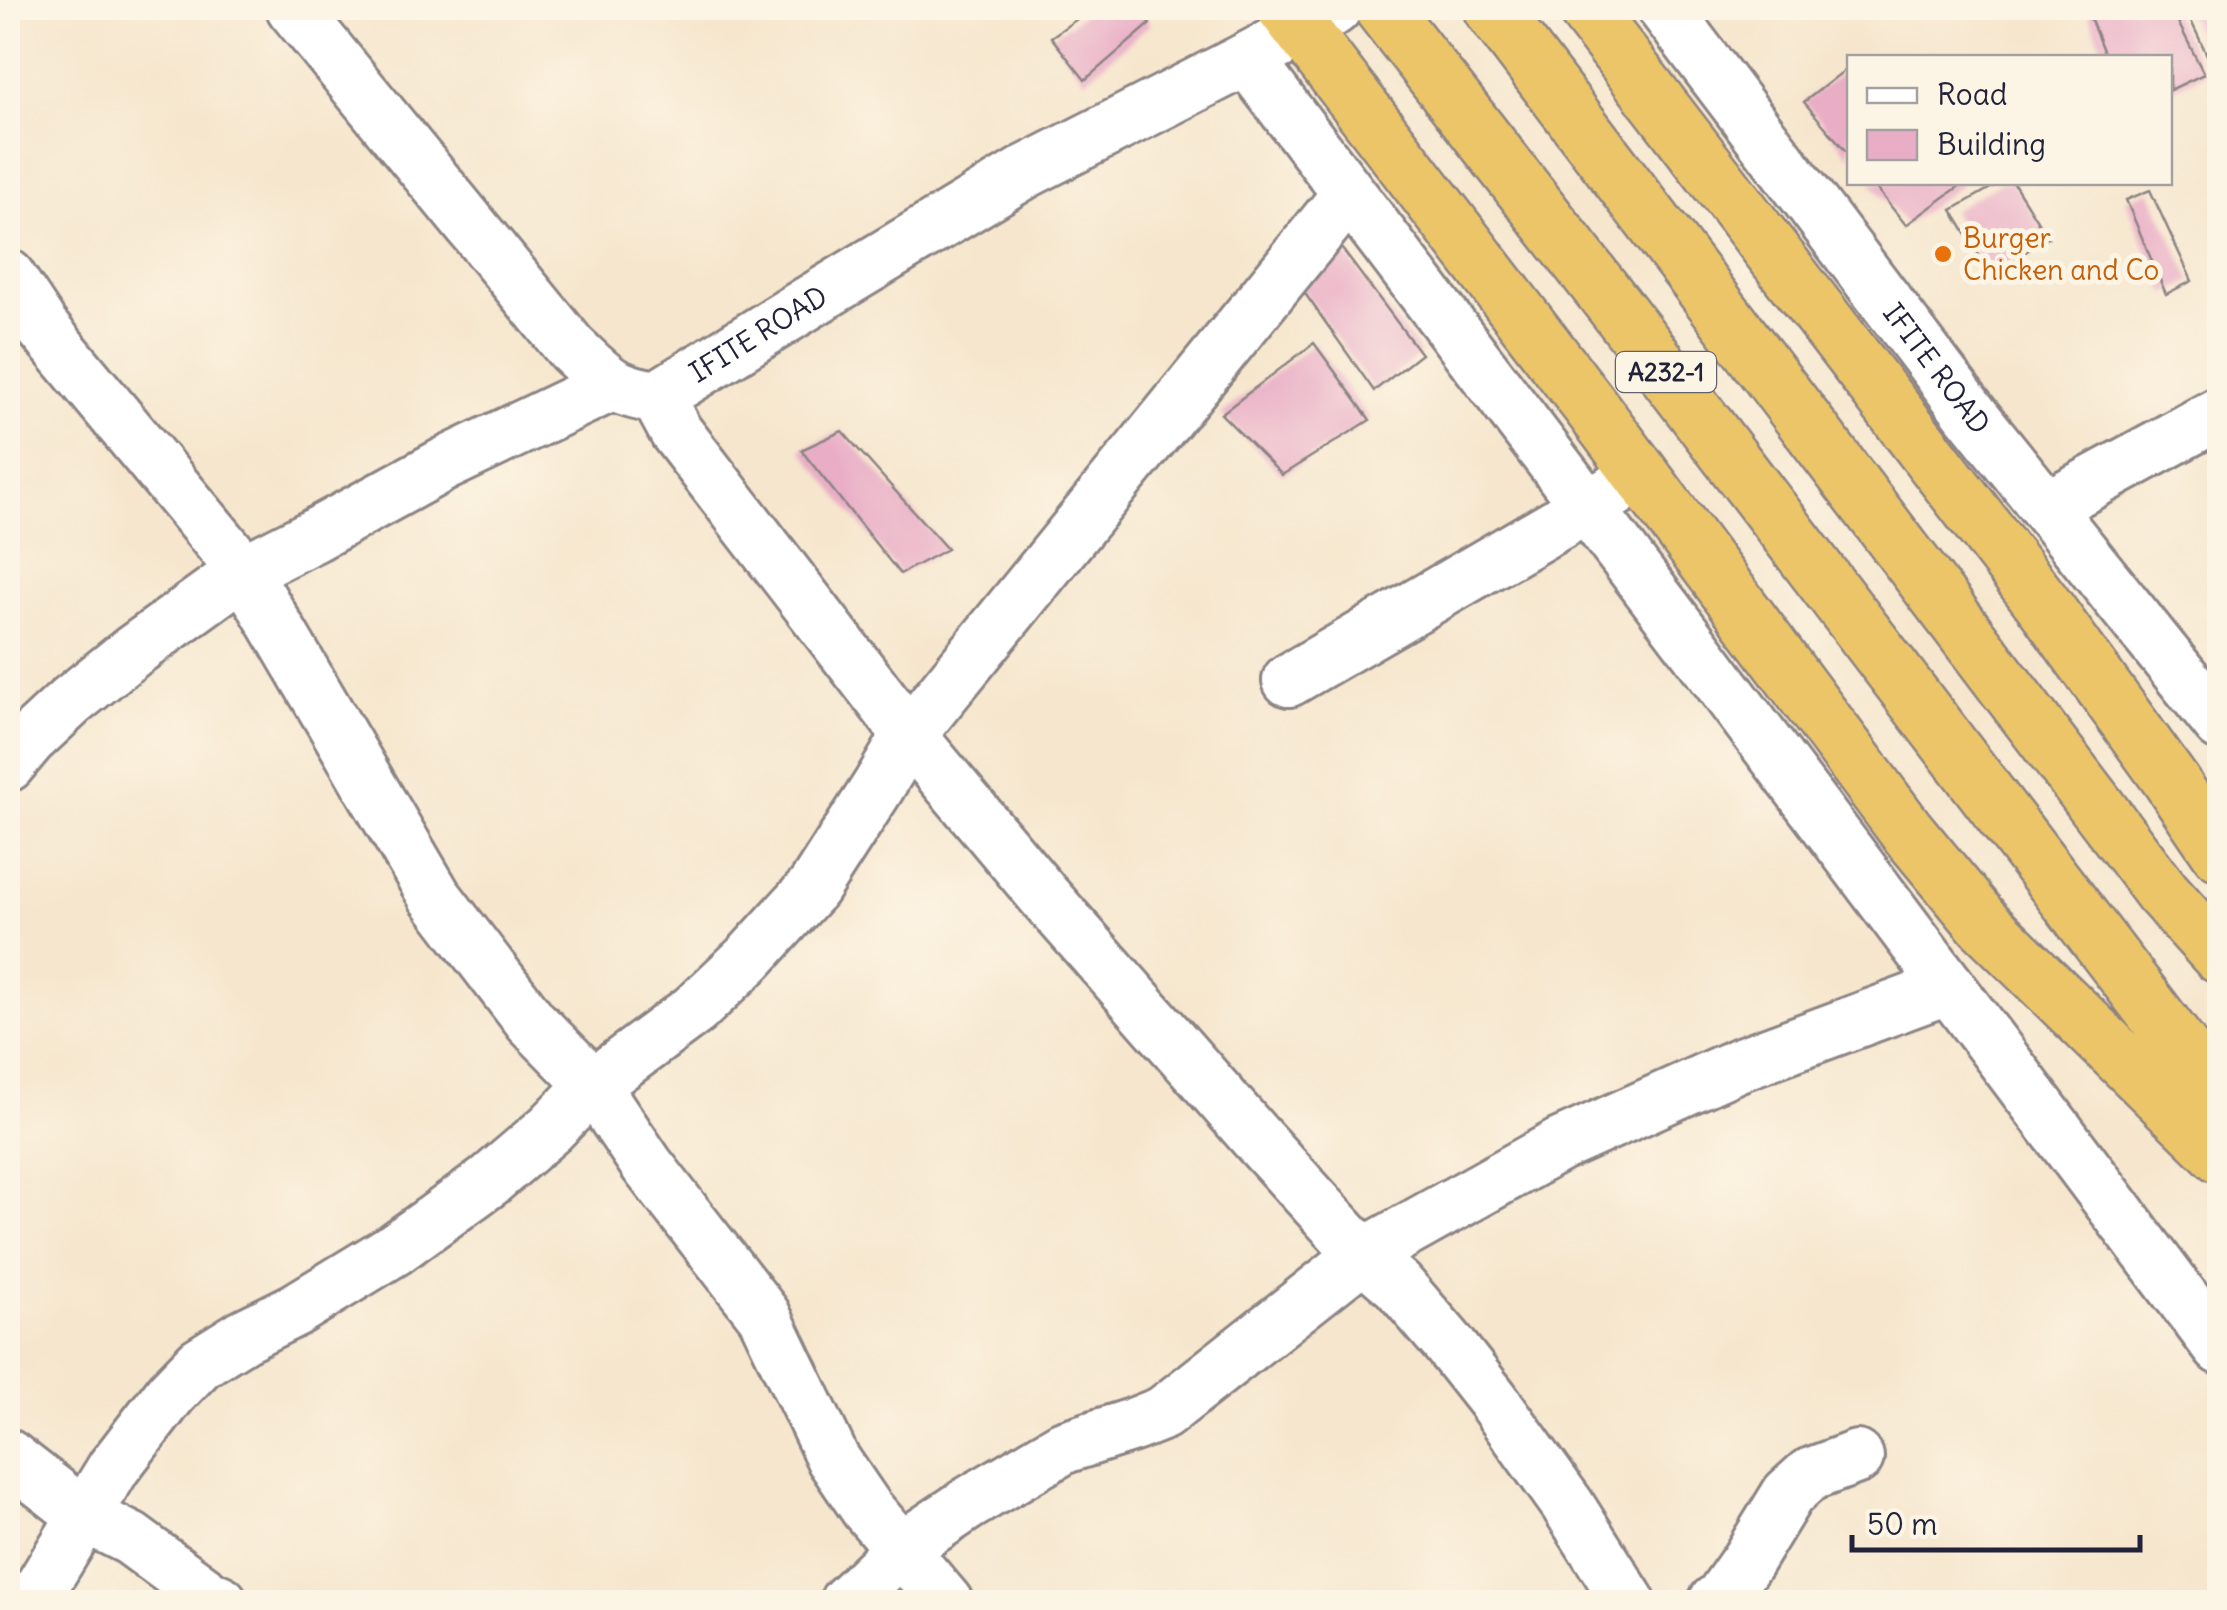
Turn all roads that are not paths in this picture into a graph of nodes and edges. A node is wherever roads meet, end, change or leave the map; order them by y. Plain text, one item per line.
1 (293, 8) edge
2 (1382, 8) edge
3 (1491, 8) edge
4 (1585, 8) edge
5 (1664, 8) edge
6 (1307, 15) edge
7 (1247, 59) junction
8 (1349, 194) junction
9 (8, 276) edge
10 (25, 332) edge
11 (634, 391) junction
12 (2220, 413) edge
13 (1641, 474) junction
14 (1587, 506) junction
15 (2047, 508) junction
16 (244, 571) junction
17 (1289, 680) dead end
18 (2220, 724) edge
19 (909, 735) junction
20 (8, 765) edge
21 (2220, 853) edge
22 (2220, 956) edge
23 (1949, 987) junction
24 (593, 1085) junction
25 (2220, 1099) edge
26 (2220, 1156) edge
27 (1362, 1255) junction
28 (2220, 1348) edge
29 (8, 1456) edge
30 (1858, 1457) dead end
31 (86, 1516) junction
32 (902, 1548) junction
33 (32, 1602) edge
34 (220, 1602) edge
35 (846, 1602) edge
36 (946, 1602) edge
37 (1629, 1602) edge
38 (1715, 1602) edge

1 - 11 street
2 - 25 highway, A232-1
3 - 22 highway, A232-1
4 - 21 highway
5 - 15 street, IFITE ROAD
6 - 7 street, IFITE ROAD
6 - 13 highway
7 - 8 street
7 - 11 street, IFITE ROAD
8 - 14 street
8 - 19 street
9 - 10 street
10 - 16 street
11 - 16 street, IFITE ROAD
11 - 19 street
12 - 15 street
13 - 14 street
13 - 26 highway
14 - 17 street
14 - 23 street
15 - 18 street, IFITE ROAD
16 - 20 street, IFITE ROAD
16 - 24 street
19 - 24 street
19 - 27 street
23 - 27 street
23 - 28 street
24 - 31 street
24 - 32 street
27 - 32 street
27 - 37 street
29 - 31 street
30 - 38 street
31 - 33 street
31 - 34 street
32 - 35 street
32 - 36 street

